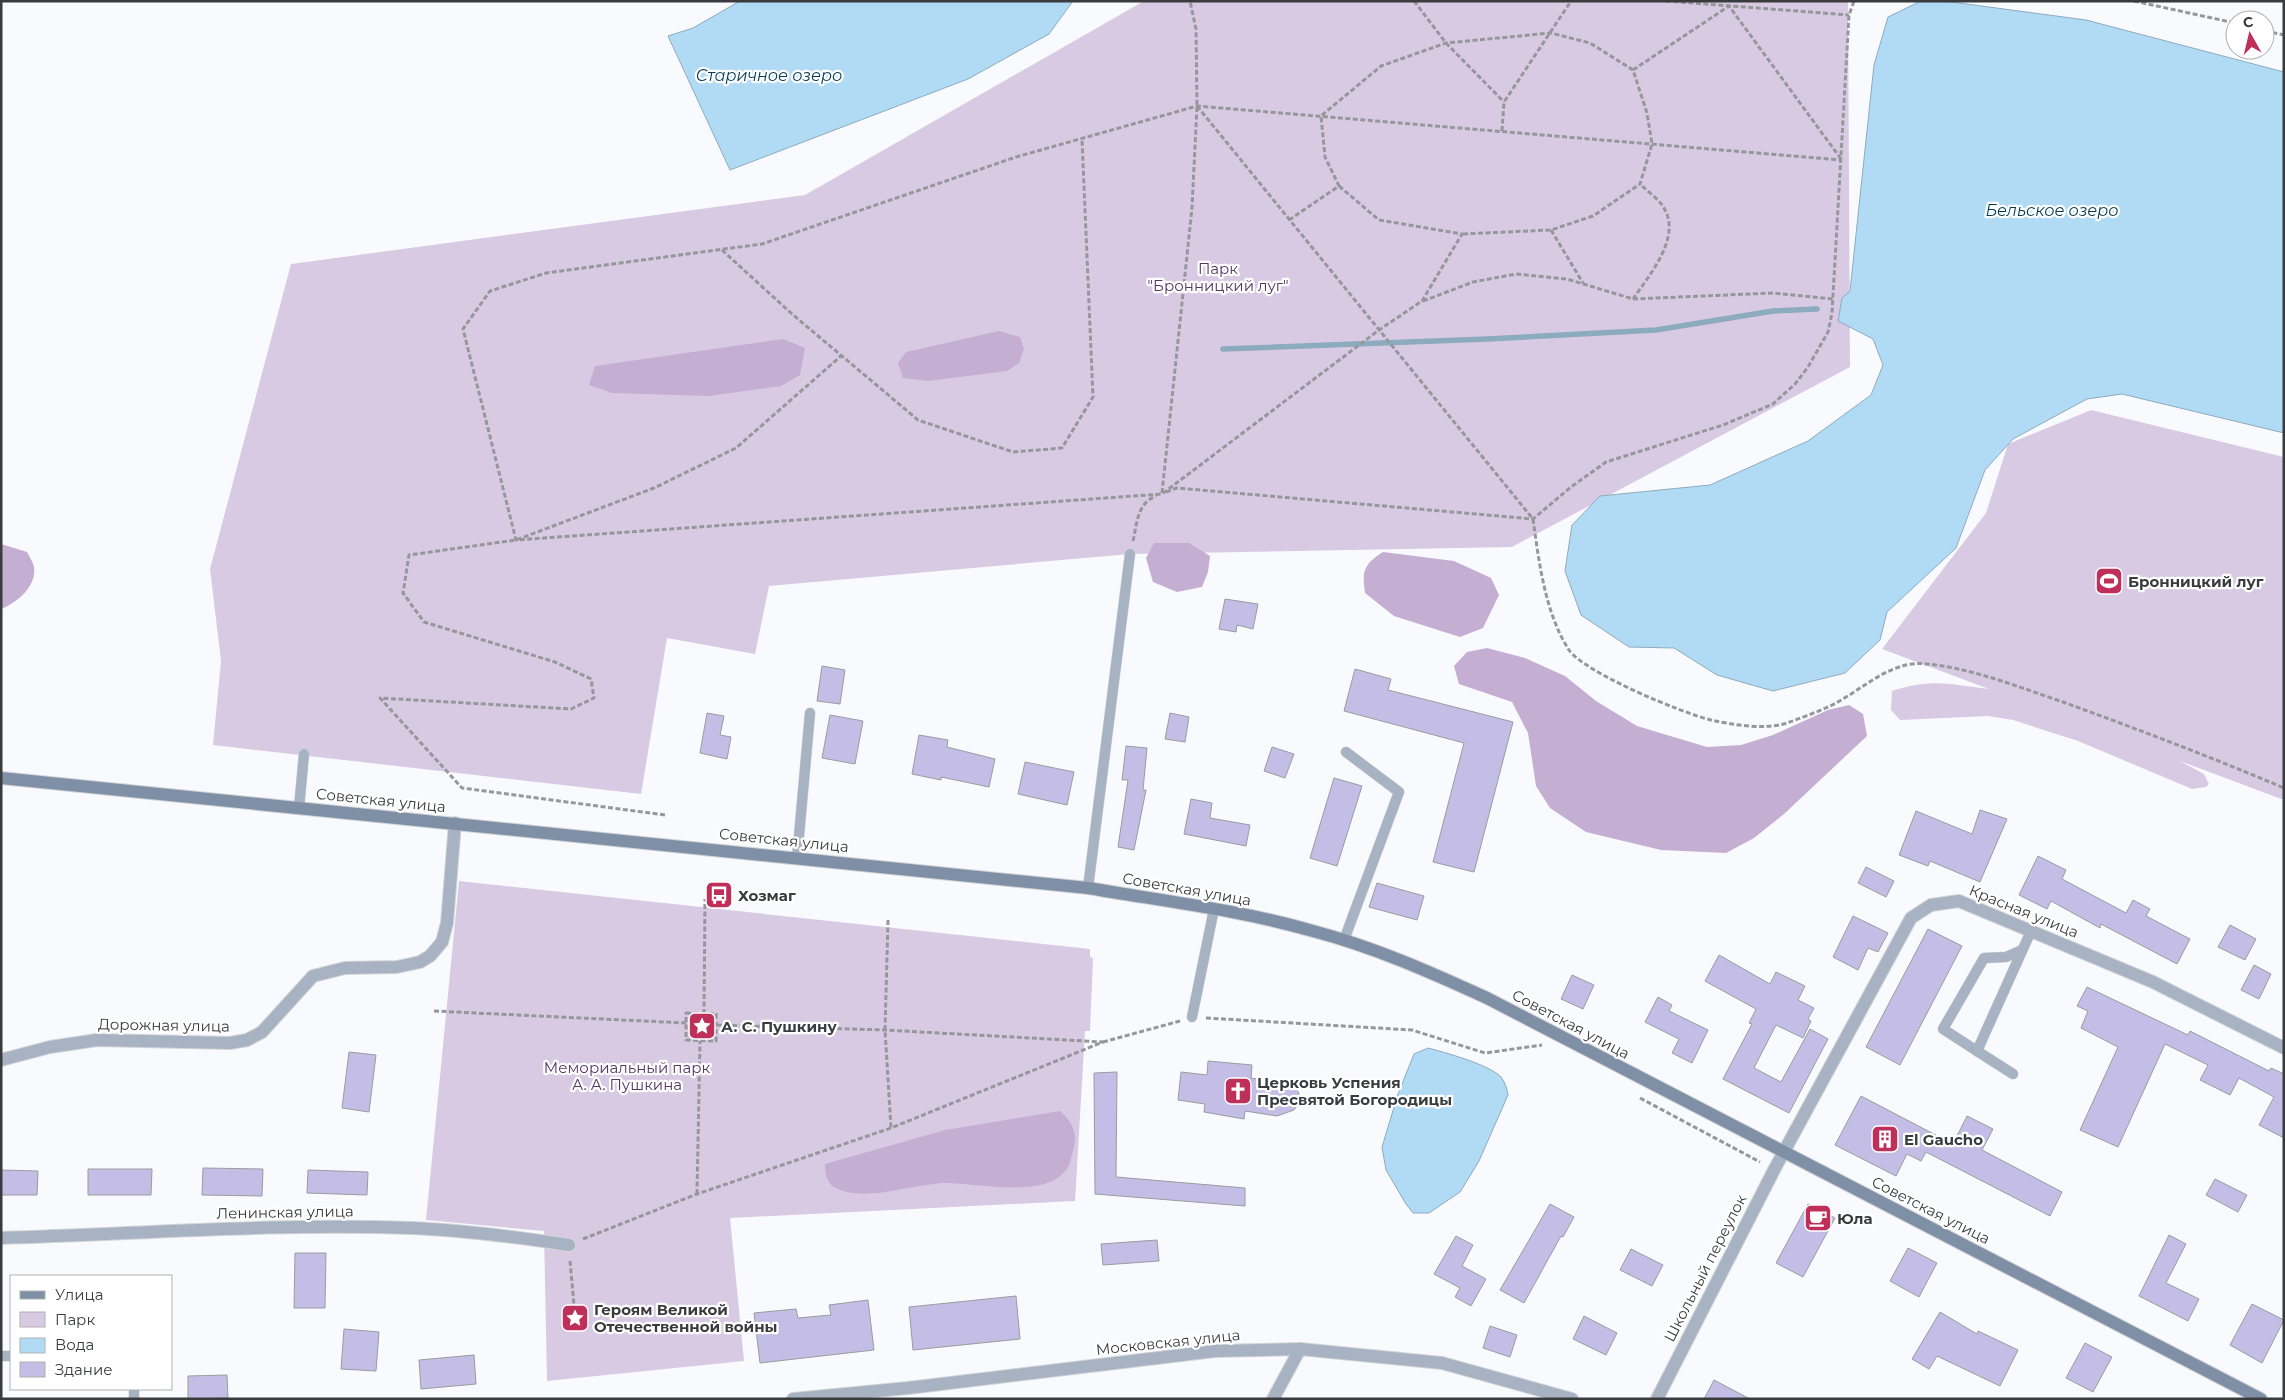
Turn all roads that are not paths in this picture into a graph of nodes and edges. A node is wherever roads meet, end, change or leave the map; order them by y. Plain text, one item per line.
1 (1130, 554) road end
2 (810, 713) dead end
3 (1346, 752) dead end
4 (304, 754) dead end
5 (1, 778) edge
6 (299, 808) junction
7 (456, 823) junction
8 (797, 858) junction
9 (1088, 888) junction
10 (1214, 909) junction
11 (2031, 931) junction
12 (1344, 940) junction
13 (2022, 950) junction
14 (1192, 1017) road end
15 (2284, 1048) edge
16 (1977, 1051) junction
17 (1, 1060) edge
18 (2013, 1074) dead end
19 (1783, 1153) junction
20 (1, 1238) edge
21 (569, 1244) road end
22 (1300, 1349) junction
23 (793, 1399) edge
24 (1273, 1399) edge
25 (1572, 1399) edge
26 (1657, 1399) edge
27 (2261, 1399) edge

1 - 9 lane
2 - 8 lane
3 - 12 lane
4 - 6 lane
5 - 6 main road, Советская улица
6 - 7 main road, Советская улица
7 - 8 main road, Советская улица
7 - 17 street, Дорожная улица
8 - 9 main road, Советская улица
9 - 10 main road, Советская улица
10 - 12 main road, Советская улица
10 - 14 lane
11 - 13 lane
11 - 15 street, Красная улица
11 - 19 street, Красная улица
12 - 19 main road, Советская улица
13 - 16 lane
13 - 16 lane
16 - 18 lane
19 - 26 street, Школьный переулок
19 - 27 main road, Советская улица
20 - 21 street, Ленинская улица
22 - 23 street, Московская улица
22 - 24 street
22 - 25 street, Московская улица

